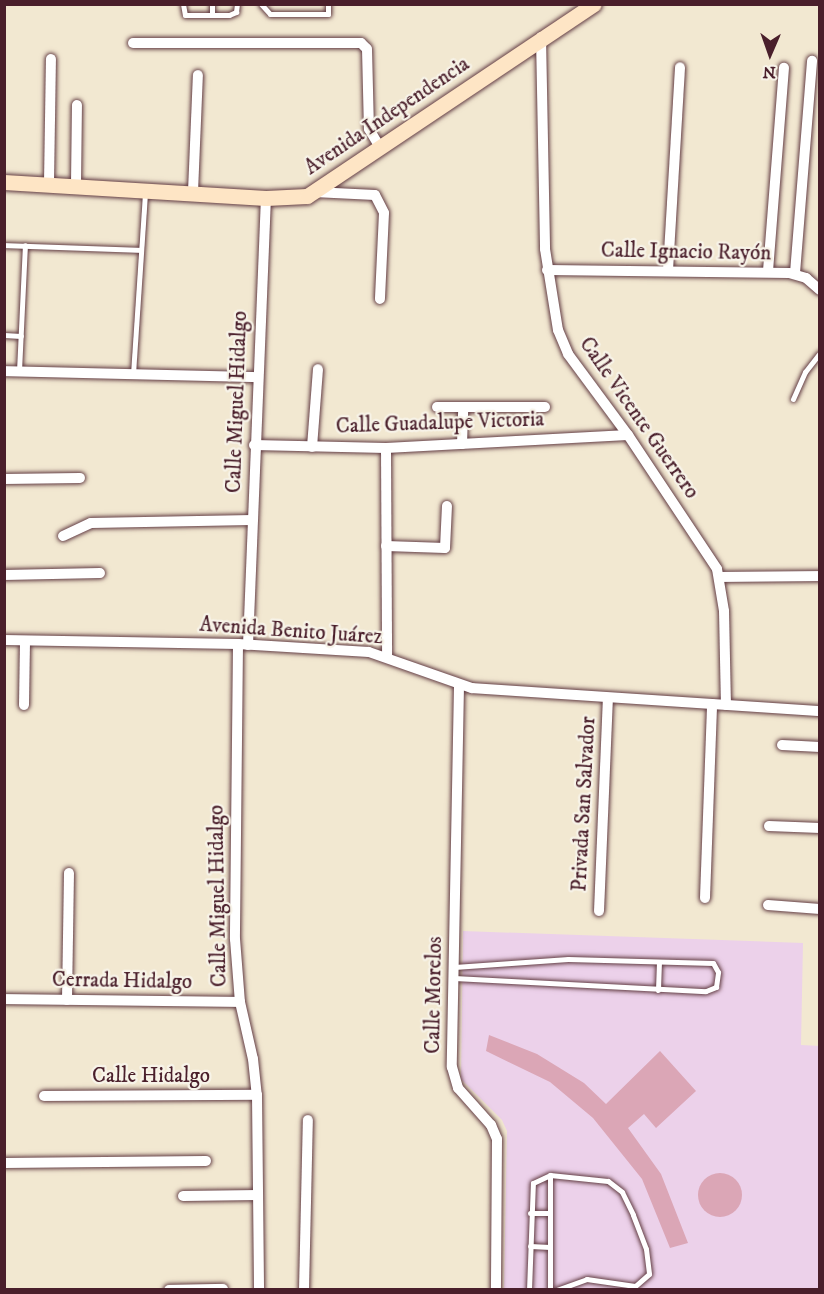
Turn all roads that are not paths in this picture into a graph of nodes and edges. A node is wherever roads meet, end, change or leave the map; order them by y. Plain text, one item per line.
1 (183, 4) edge
2 (212, 4) edge
3 (237, 4) edge
4 (261, 4) edge
5 (285, 4) edge
6 (307, 4) edge
7 (328, 4) edge
8 (594, 4) edge
9 (285, 14) junction
10 (307, 14) junction
11 (212, 15) junction
12 (541, 38) junction
13 (133, 43) dead end
14 (51, 59) dead end
15 (812, 61) dead end
16 (680, 68) dead end
17 (784, 68) dead end
18 (198, 75) dead end
19 (77, 105) dead end
20 (380, 147) junction
21 (4, 182) edge
22 (49, 183) junction
23 (76, 184) junction
24 (145, 190) junction
25 (193, 192) junction
26 (313, 192) junction
27 (266, 198) junction
28 (25, 244) junction
29 (4, 245) edge
30 (141, 250) junction
31 (547, 270) junction
32 (668, 270) junction
33 (768, 272) junction
34 (795, 273) junction
35 (814, 280) edge
36 (819, 290) edge
37 (380, 299) dead end
38 (4, 335) edge
39 (21, 336) junction
40 (819, 353) edge
41 (318, 369) dead end
42 (4, 371) edge
43 (19, 371) junction
44 (133, 374) junction
45 (257, 377) junction
46 (793, 399) dead end
47 (436, 407) dead end
48 (463, 407) junction
49 (545, 407) dead end
50 (628, 435) junction
51 (462, 444) junction
52 (254, 445) junction
53 (312, 447) junction
54 (386, 448) junction
55 (80, 478) dead end
56 (4, 479) edge
57 (447, 506) dead end
58 (252, 520) junction
59 (63, 536) dead end
60 (386, 546) junction
61 (100, 573) dead end
62 (4, 575) edge
63 (819, 576) edge
64 (721, 577) junction
65 (4, 640) edge
66 (25, 641) junction
67 (243, 644) junction
68 (387, 656) junction
69 (459, 686) junction
70 (608, 699) junction
71 (712, 704) junction
72 (24, 705) dead end
73 (726, 705) junction
74 (819, 711) edge
75 (782, 745) dead end
76 (819, 747) edge
77 (770, 826) dead end
78 (819, 828) edge
79 (69, 873) dead end
80 (705, 898) dead end
81 (768, 905) dead end
82 (819, 909) edge
83 (599, 911) dead end
84 (659, 962) junction
85 (454, 972) junction
86 (658, 990) junction
87 (4, 999) edge
88 (67, 1000) junction
89 (240, 1002) junction
90 (257, 1095) junction
91 (44, 1096) dead end
92 (308, 1120) dead end
93 (206, 1161) dead end
94 (4, 1163) edge
95 (550, 1175) junction
96 (183, 1196) dead end
97 (258, 1196) junction
98 (530, 1213) junction
99 (550, 1213) junction
100 (530, 1246) junction
101 (550, 1247) junction
102 (222, 1289) edge
103 (169, 1290) edge
104 (259, 1290) edge
105 (304, 1290) edge
106 (496, 1290) edge
107 (529, 1290) edge
108 (550, 1290) edge
109 (557, 1290) edge

1 - 11 lane
2 - 11 lane
3 - 11 lane
4 - 9 lane
5 - 9 lane
6 - 10 lane
7 - 10 lane
8 - 12 street, Avenida Independencia
9 - 10 lane
12 - 20 street, Avenida Independencia
12 - 31 street, Calle Vicente Guerrero
13 - 20 street
14 - 22 street
15 - 34 street
16 - 32 street
17 - 33 street
18 - 25 street
19 - 23 street
20 - 26 street, Avenida Independencia
21 - 22 street, Avenida Independencia
22 - 23 street, Avenida Independencia
23 - 24 street, Avenida Independencia
24 - 25 street, Avenida Independencia
24 - 30 lane
25 - 27 street, Avenida Independencia
26 - 27 street, Avenida Independencia
26 - 37 street
27 - 45 street, Calle Miguel Hidalgo
28 - 29 lane
28 - 30 lane
28 - 39 lane
30 - 44 lane
31 - 32 street, Calle Ignacio Rayón
31 - 50 street, Calle Vicente Guerrero
32 - 33 street, Calle Ignacio Rayón
33 - 34 street, Calle Ignacio Rayón
34 - 35 street, Calle Ignacio Rayón
35 - 36 street, Calle Ignacio Rayón
38 - 39 lane
39 - 43 lane
40 - 46 lane
41 - 53 street
42 - 43 street
43 - 44 street
44 - 45 street
45 - 52 street, Calle Miguel Hidalgo
47 - 48 street
48 - 49 street
48 - 51 street
50 - 51 street, Calle Guadalupe Victoria
50 - 64 street, Calle Vicente Guerrero
51 - 54 street, Calle Guadalupe Victoria
52 - 53 street, Calle Guadalupe Victoria
52 - 58 street, Calle Miguel Hidalgo
53 - 54 street, Calle Guadalupe Victoria
54 - 60 street
55 - 56 street
57 - 60 street
58 - 59 street
58 - 67 street, Calle Miguel Hidalgo
60 - 68 street
61 - 62 street
63 - 64 street
64 - 73 street, Calle Vicente Guerrero
65 - 66 street, Avenida Benito Juárez
66 - 67 street, Avenida Benito Juárez
66 - 72 street
67 - 68 street, Avenida Benito Juárez
67 - 89 street, Calle Miguel Hidalgo
68 - 69 street, Avenida Benito Juárez
69 - 70 street, Avenida Benito Juárez
69 - 85 street, Calle Morelos
70 - 71 street, Avenida Benito Juárez
70 - 83 street, Privada San Salvador
71 - 73 street, Avenida Benito Juárez
71 - 80 street
73 - 74 street, Avenida Benito Juárez
75 - 76 street
77 - 78 street
79 - 88 street
81 - 82 street
84 - 85 lane
84 - 86 lane
84 - 86 lane
85 - 86 lane
85 - 106 street, Calle Morelos
87 - 88 street, Cerrada Hidalgo
88 - 89 street, Cerrada Hidalgo
89 - 90 street, Calle Miguel Hidalgo
90 - 91 street, Calle Hidalgo
90 - 97 street, Calle Miguel Hidalgo
92 - 105 street
93 - 94 street
95 - 98 lane
95 - 99 lane
95 - 109 lane
96 - 97 street
97 - 104 street, Calle Miguel Hidalgo
98 - 99 lane
98 - 100 lane
99 - 101 lane
100 - 101 lane
100 - 107 lane
101 - 108 lane
102 - 103 street

